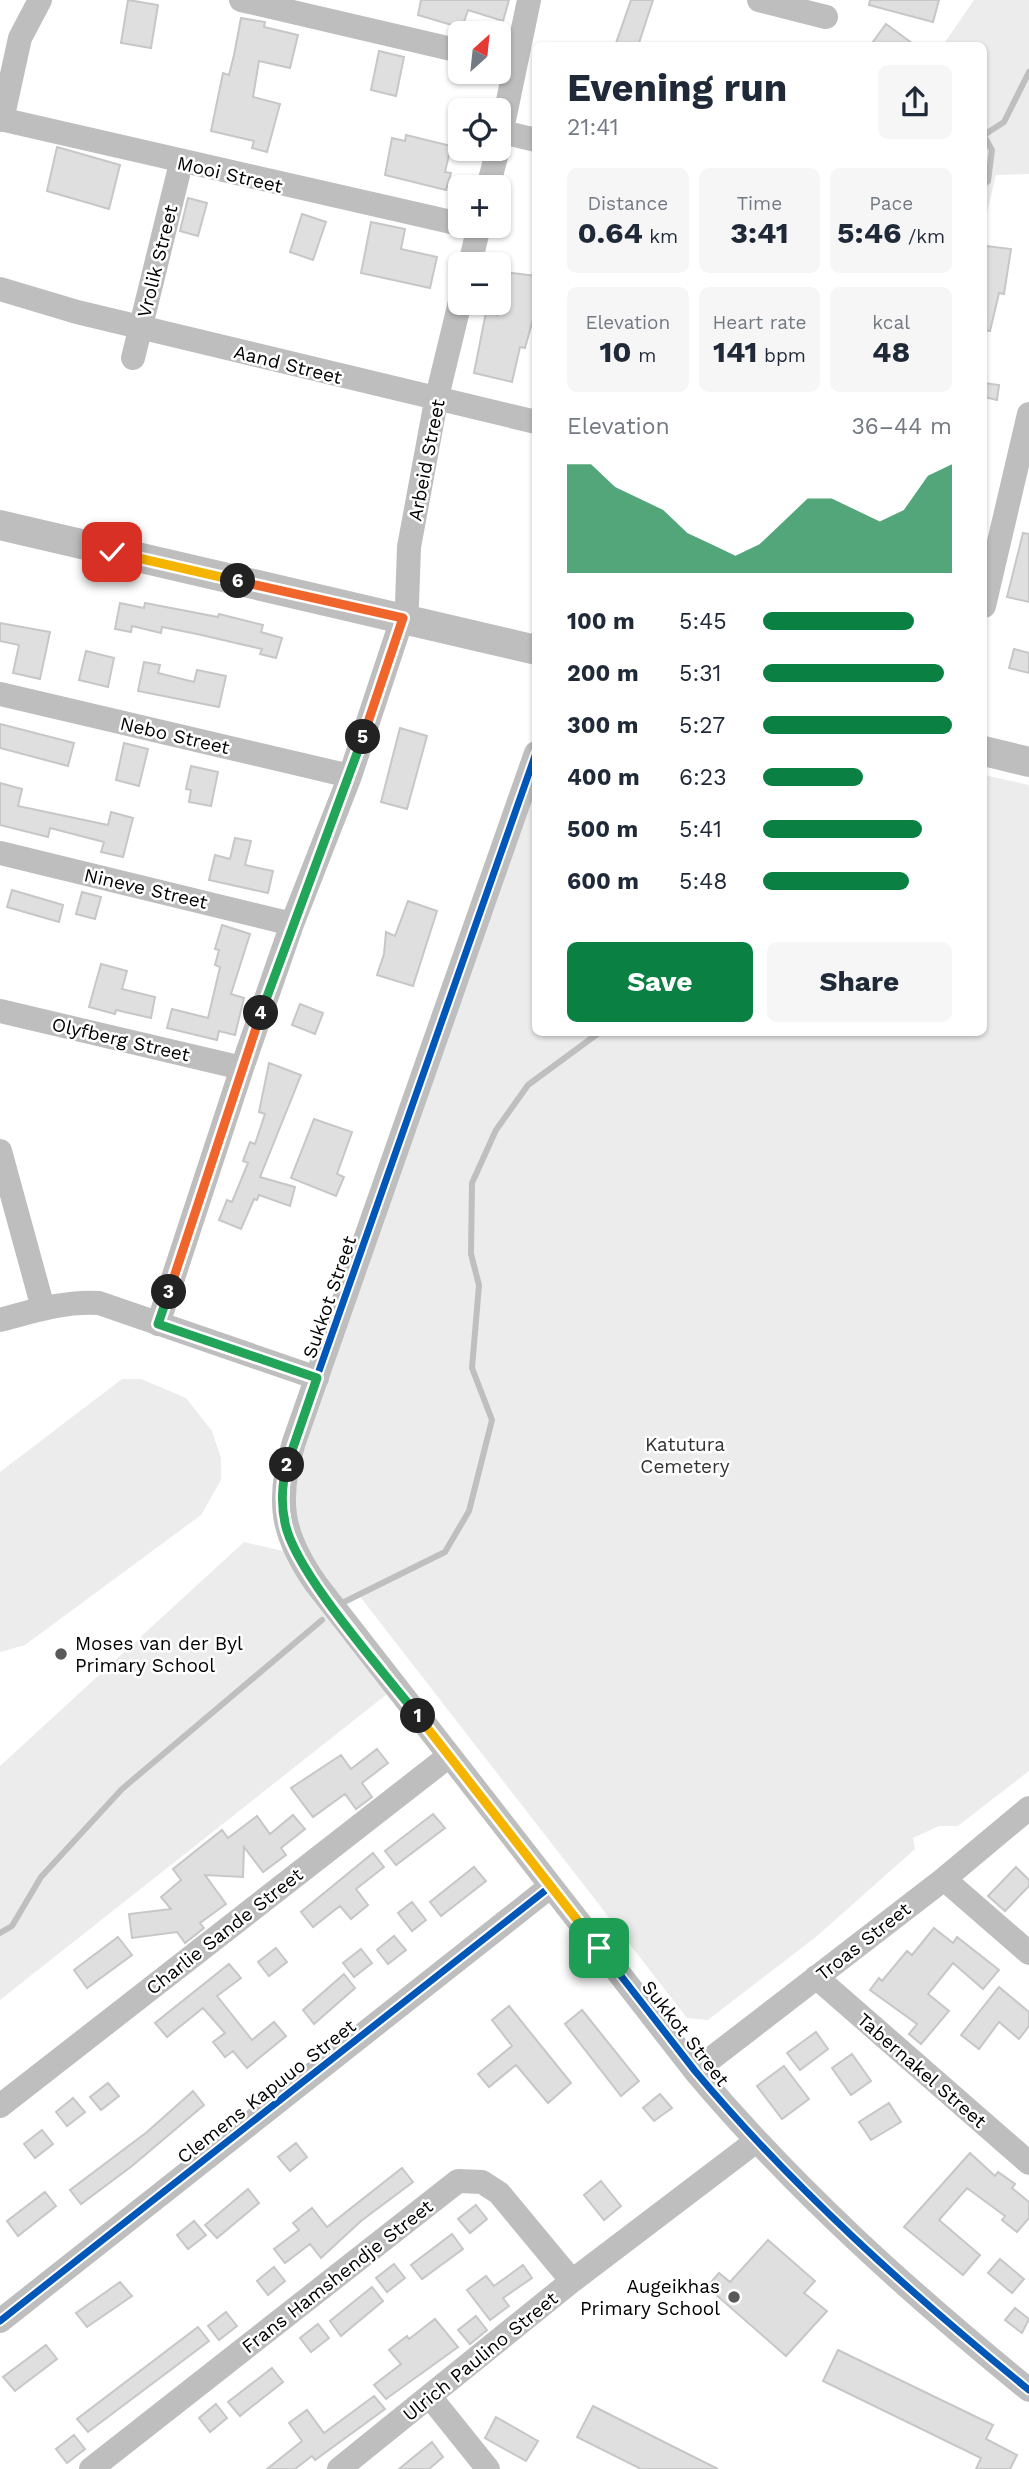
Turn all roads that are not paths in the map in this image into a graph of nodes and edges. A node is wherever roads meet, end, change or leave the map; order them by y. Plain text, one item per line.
1 (40, 0) edge
2 (241, 0) edge
3 (529, 0) edge
4 (759, 0) edge
5 (826, 18) dead end
6 (448, 48) edge
7 (511, 50) edge
8 (1, 119) edge
9 (532, 140) edge
10 (511, 141) edge
11 (181, 163) junction
12 (448, 221) edge
13 (0, 289) edge
14 (457, 315) edge
15 (140, 327) junction
16 (132, 358) dead end
17 (436, 401) junction
18 (1029, 414) edge
19 (532, 421) edge
20 (0, 525) edge
21 (993, 533) edge
22 (987, 582) edge
23 (403, 618) junction
24 (532, 649) edge
25 (0, 694) edge
26 (987, 752) edge
27 (1029, 762) edge
28 (532, 764) edge
29 (350, 776) junction
30 (0, 853) edge
31 (292, 923) junction
32 (0, 1011) edge
33 (242, 1068) junction
34 (0, 1151) edge
35 (43, 1308) junction
36 (0, 1320) edge
37 (158, 1324) junction
38 (317, 1378) junction
39 (449, 1756) junction
40 (1029, 1808) edge
41 (943, 1879) junction
42 (551, 1886) junction
43 (1029, 1953) edge
44 (816, 1977) junction
45 (695, 2071) junction
46 (0, 2106) edge
47 (755, 2142) junction
48 (1029, 2163) edge
49 (572, 2281) junction
50 (0, 2321) edge
51 (1029, 2390) edge
52 (431, 2398) junction
53 (91, 2469) edge
54 (339, 2469) edge
55 (488, 2469) edge

1 - 8 street
2 - 6 street
3 - 7 street
4 - 5 street
8 - 11 street, Mooi Street
9 - 10 street
11 - 12 street, Mooi Street
11 - 15 street, Vrolik Street
13 - 15 street, Aand Street
14 - 17 street, Arbeid Street
15 - 16 street, Vrolik Street
15 - 17 street, Aand Street
17 - 19 street, Aand Street
17 - 23 street, Arbeid Street
18 - 21 street
20 - 23 street
21 - 22 street
23 - 24 street
23 - 29 street, Arbeid Street
25 - 29 street, Nebo Street
26 - 27 street
28 - 38 street, Sukkot Street
29 - 31 street, Arbeid Street
30 - 31 street, Nineve Street
31 - 33 street, Arbeid Street
32 - 33 street, Olyfberg Street
33 - 37 street, Arbeid Street
34 - 35 street
35 - 36 street
35 - 37 street
37 - 38 street
38 - 39 street, Sukkot Street
39 - 42 street, Sukkot Street
39 - 46 street, Charlie Sande Street
40 - 41 street, Troas Street
41 - 43 street
41 - 44 street, Troas Street
42 - 45 street, Sukkot Street
42 - 50 street, Clemens Kapuuo Street
44 - 45 street, Troas Street
44 - 48 street, Tabernakel Street
45 - 47 street, Sukkot Street
47 - 49 street, Ulrich Paulino Street
47 - 51 street, Sukkot Street
49 - 52 street, Ulrich Paulino Street
49 - 53 street, Frans Hamshendje Street
52 - 54 street, Ulrich Paulino Street
52 - 55 street

